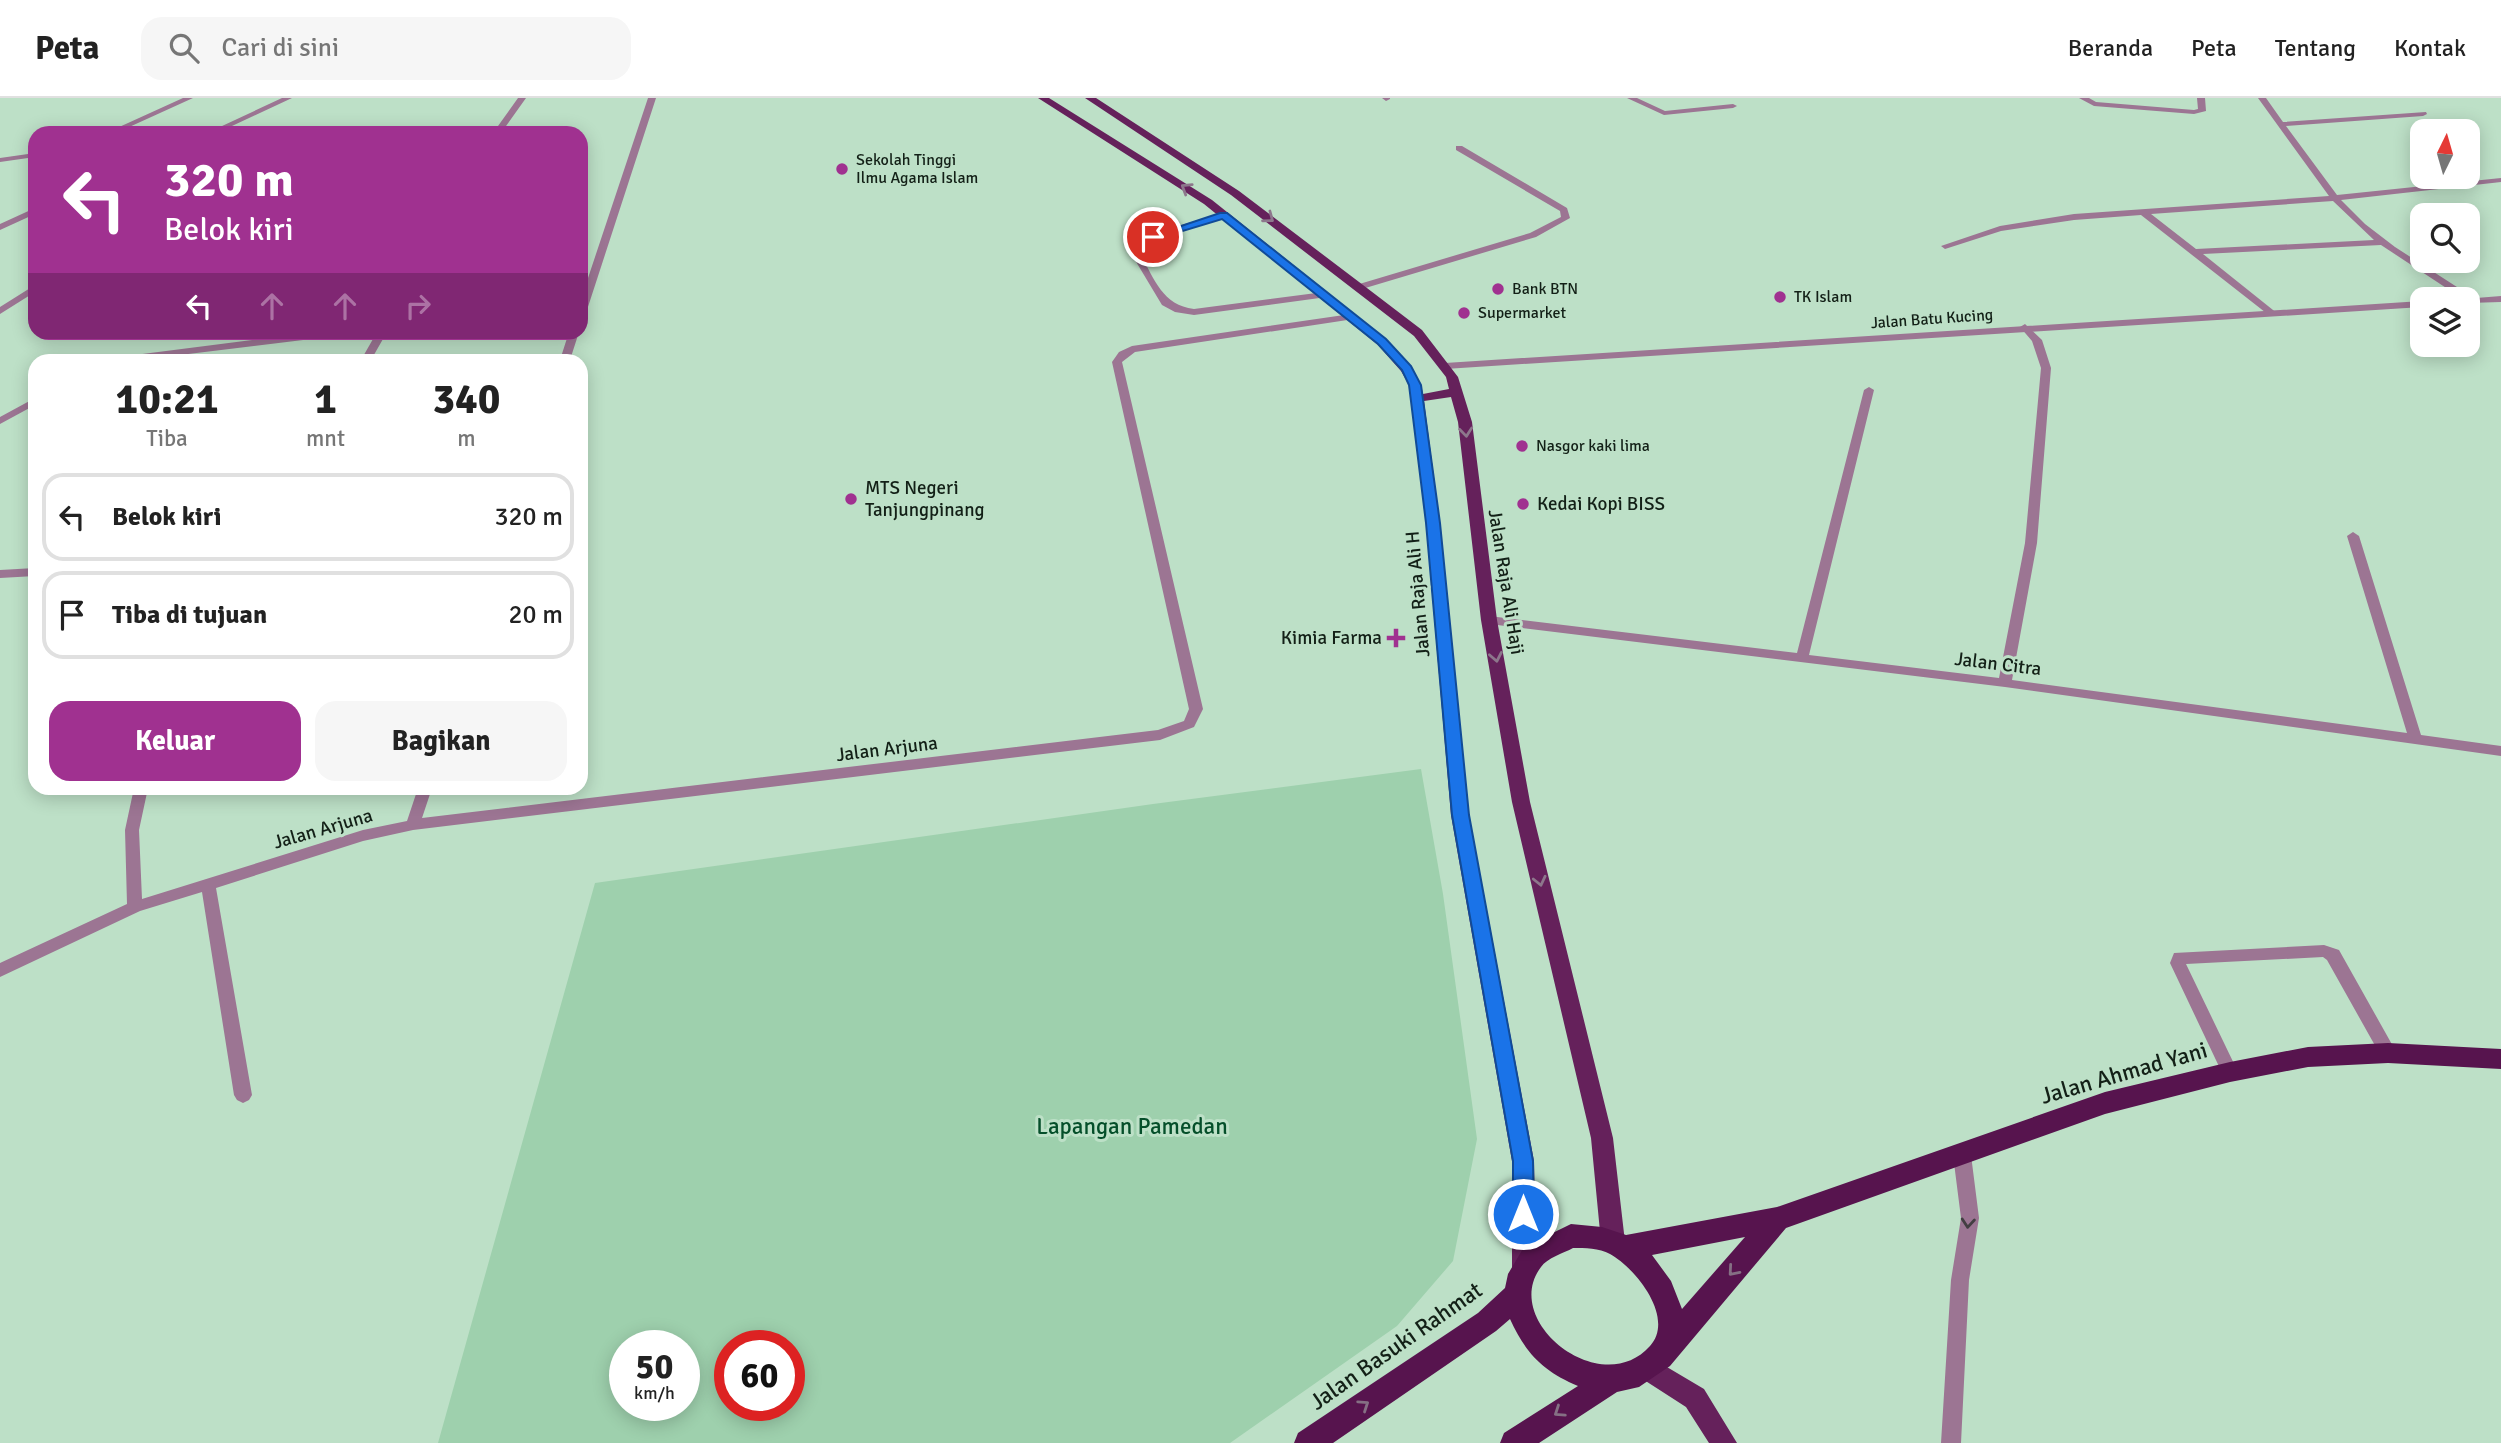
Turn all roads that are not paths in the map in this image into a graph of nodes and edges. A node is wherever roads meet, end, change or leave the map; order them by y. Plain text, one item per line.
1 (189, 98) edge
2 (288, 98) edge
3 (522, 98) edge
4 (652, 98) edge
5 (1043, 98) edge
6 (1090, 98) edge
7 (1631, 98) edge
8 (2083, 98) edge
9 (2201, 98) edge
10 (2262, 98) edge
11 (1733, 106) dead end
12 (2423, 114) dead end
13 (2283, 124) junction
14 (126, 126) edge
15 (226, 126) edge
16 (502, 126) edge
17 (1459, 148) dead end
18 (28, 156) edge
19 (0, 160) edge
20 (2501, 180) edge
21 (2337, 198) junction
22 (2143, 212) junction
23 (28, 214) edge
24 (1224, 215) junction
25 (0, 227) edge
26 (2384, 242) junction
27 (1945, 246) dead end
28 (2196, 252) junction
29 (1359, 287) junction
30 (2450, 287) edge
31 (588, 292) edge
32 (28, 293) edge
33 (1324, 295) junction
34 (2501, 299) edge
35 (2480, 300) edge
36 (2410, 305) edge
37 (0, 311) edge
38 (2273, 314) junction
39 (1351, 317) junction
40 (2025, 327) junction
41 (280, 340) edge
42 (167, 354) edge
43 (1445, 366) junction
44 (1869, 390) dead end
45 (1458, 392) junction
46 (1419, 398) junction
47 (28, 405) edge
48 (0, 421) edge
49 (2353, 536) dead end
50 (28, 572) edge
51 (0, 574) edge
52 (1489, 620) junction
53 (1802, 660) junction
54 (2005, 683) junction
55 (2416, 740) junction
56 (2501, 751) edge
57 (140, 795) edge
58 (423, 795) edge
59 (413, 825) junction
60 (208, 883) junction
61 (135, 907) junction
62 (0, 970) edge
63 (2388, 1053) junction
64 (2501, 1059) edge
65 (2230, 1072) junction
66 (243, 1095) dead end
67 (1962, 1155) junction
68 (1777, 1219) junction
69 (1618, 1245) junction
70 (1524, 1268) junction
71 (1516, 1296) junction
72 (1657, 1359) junction
73 (1606, 1384) junction
74 (1308, 1443) edge
75 (1514, 1443) edge
76 (1724, 1443) edge
77 (1951, 1443) edge

1 - 14 street
2 - 15 street
3 - 16 street
4 - 31 street
24 -> 5 main road, Jalan Raja Ali H
6 -> 29 main road, Jalan Raja Ali Haji
7 - 11 street
8 - 9 street
10 - 13 street
12 - 13 street
13 - 21 street
17 - 29 street
18 - 19 street
20 - 21 street
21 - 22 street
21 - 26 street
22 - 27 street
22 - 28 street
23 - 25 street
24 - 33 main road, Jalan Raja Ali H
24 - 33 street
26 - 28 street
26 - 30 street
28 - 38 street
29 - 43 main road, Jalan Raja Ali Haji
32 - 37 street
33 - 39 main road, Jalan Raja Ali H
34 - 35 street
36 - 38 street, Jalan Batu Kucing
38 - 40 street, Jalan Batu Kucing
39 - 46 main road, Jalan Raja Ali H
39 - 59 street, Jalan Arjuna
40 - 43 street, Jalan Batu Kucing
40 - 54 street
41 - 42 street
43 - 45 main road, Jalan Raja Ali Haji
44 - 53 street
45 - 46 main road
45 -> 52 main road, Jalan Raja Ali Haji
46 - 70 main road, Jalan Raja Ali H
47 - 48 street
49 - 55 street
50 - 51 street
52 - 53 street, Jalan Citra
52 -> 69 main road, Jalan Raja Ali Haji
53 - 54 street, Jalan Citra
54 - 55 street, Jalan Citra
55 - 56 street, Jalan Citra
57 - 61 street
58 - 59 street
59 - 60 street, Jalan Arjuna
60 - 61 street, Jalan Arjuna
60 - 66 street
61 - 62 street, Jalan Arjuna
63 - 64 highway, Jalan Ahmad Yani
63 - 65 highway, Jalan Ahmad Yani
63 - 65 street
65 - 67 highway, Jalan Ahmad Yani
67 - 68 highway, Jalan Ahmad Yani
67 -> 77 street
68 - 69 highway, Jalan Ahmad Yani
68 -> 72 highway
69 - 70 highway
69 - 72 highway
70 - 71 highway
71 - 73 highway
74 -> 71 highway, Jalan Basuki Rahmat
72 - 73 highway
72 - 76 main road
73 -> 75 highway

